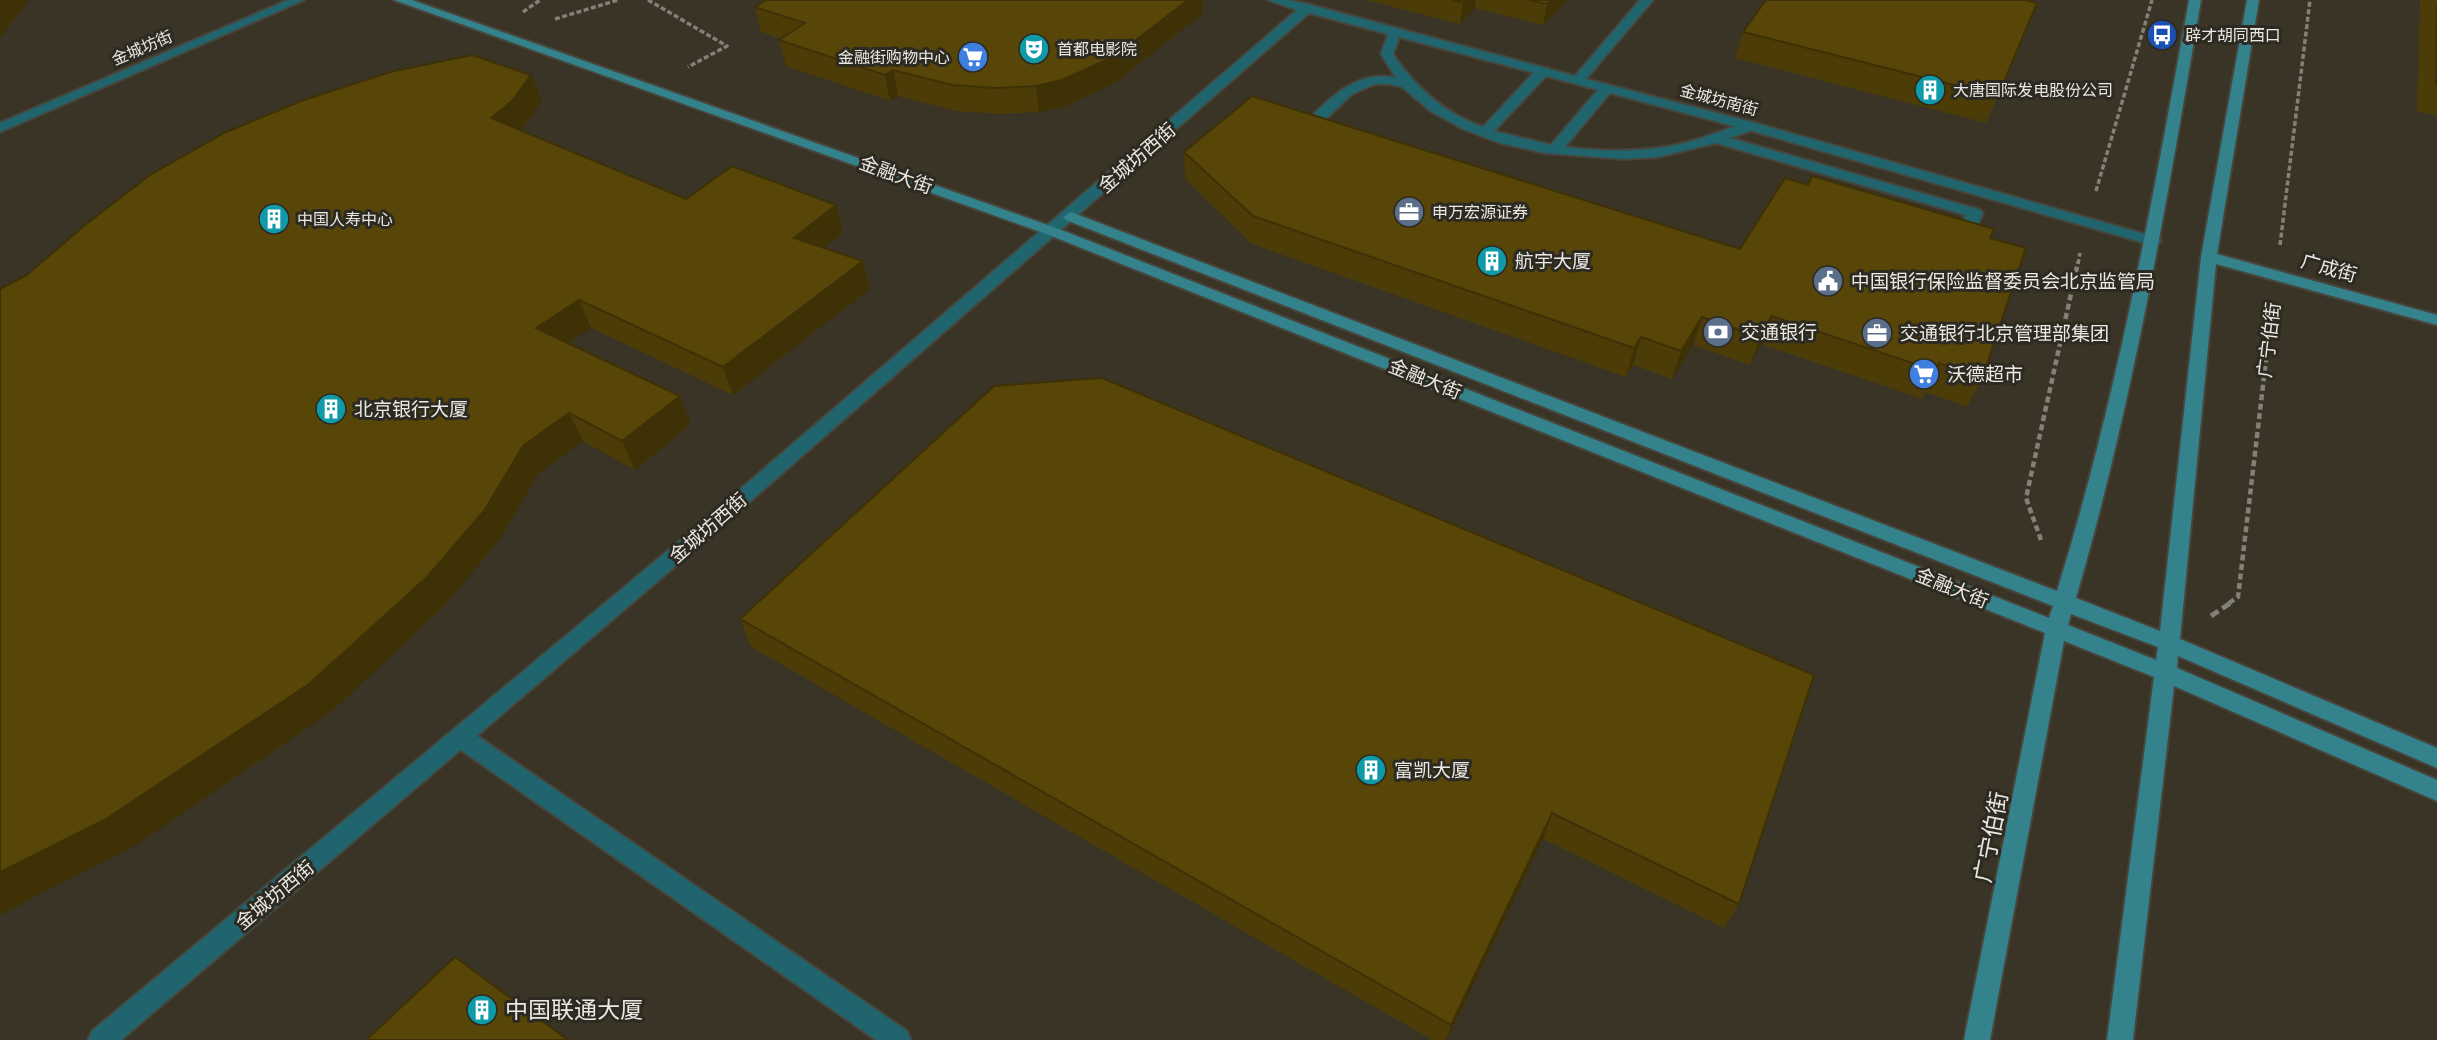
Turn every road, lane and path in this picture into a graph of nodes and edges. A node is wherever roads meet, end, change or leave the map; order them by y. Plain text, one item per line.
1 (298, 0) edge
2 (400, 0) edge
3 (618, 0) edge
4 (648, 0) edge
5 (1274, 0) edge
6 (1647, 0) edge
7 (2152, 0) edge
8 (2195, 0) edge
9 (2253, 0) edge
10 (2310, 0) edge
11 (1307, 9) junction
12 (1395, 32) junction
13 (501, 36) junction
14 (1543, 71) junction
15 (1577, 80) junction
16 (1406, 84) junction
17 (650, 88) junction
18 (1608, 88) junction
19 (1750, 126) junction
20 (0, 128) edge
21 (1486, 132) junction
22 (1298, 137) edge
23 (1717, 139) junction
24 (1555, 150) junction
25 (1071, 217) junction
26 (2086, 223) junction
27 (1054, 232) junction
28 (2153, 241) junction
29 (1958, 250) edge
30 (2209, 257) junction
31 (2276, 275) junction
32 (2437, 320) edge
33 (2064, 602) junction
34 (2056, 630) junction
35 (2169, 643) junction
36 (2165, 672) junction
37 (461, 738) junction
38 (2437, 758) edge
39 (2437, 790) edge
40 (101, 1040) edge
41 (898, 1040) edge
42 (1977, 1040) edge
43 (2120, 1040) edge

1 - 20 street, 金城坊街
2 - 13 main road, 金融大街
3 - 13 path
4 - 17 path
5 - 11 street, 金城坊南街
6 - 15 street
7 - 26 path
8 - 28 main road, 广宁伯街
9 - 30 main road
10 - 31 path, 广宁伯街
11 - 12 street, 金城坊南街
11 - 25 street, 金城坊西街
12 - 14 street, 金城坊南街
12 - 16 street
13 - 17 main road, 金融大街
14 - 15 street, 金城坊南街
14 - 21 street
15 - 18 street, 金城坊南街
16 - 21 street
16 - 22 street
17 - 27 main road, 金融大街
18 - 19 street, 金城坊南街
18 - 24 street
19 - 23 street
19 - 26 street, 金城坊南街
21 - 24 street
23 - 24 street
23 - 29 street
25 - 27 street, 金城坊西街
25 - 33 main road
26 - 28 street, 金城坊南街
26 - 33 path
27 - 34 main road, 金融大街
27 - 37 street, 金城坊西街
28 - 33 main road, 广宁伯街
30 - 31 main road, 广成街
30 - 35 main road
31 - 32 main road, 广成街
31 - 35 path, 广宁伯街
33 - 34 main road, 广宁伯街
33 - 35 main road
34 - 36 main road, 金融大街
34 - 42 main road, 广宁伯街
35 - 36 main road
35 - 38 main road
36 - 39 main road, 金融大街
36 - 43 main road
37 - 40 street, 金城坊西街
37 - 41 street

